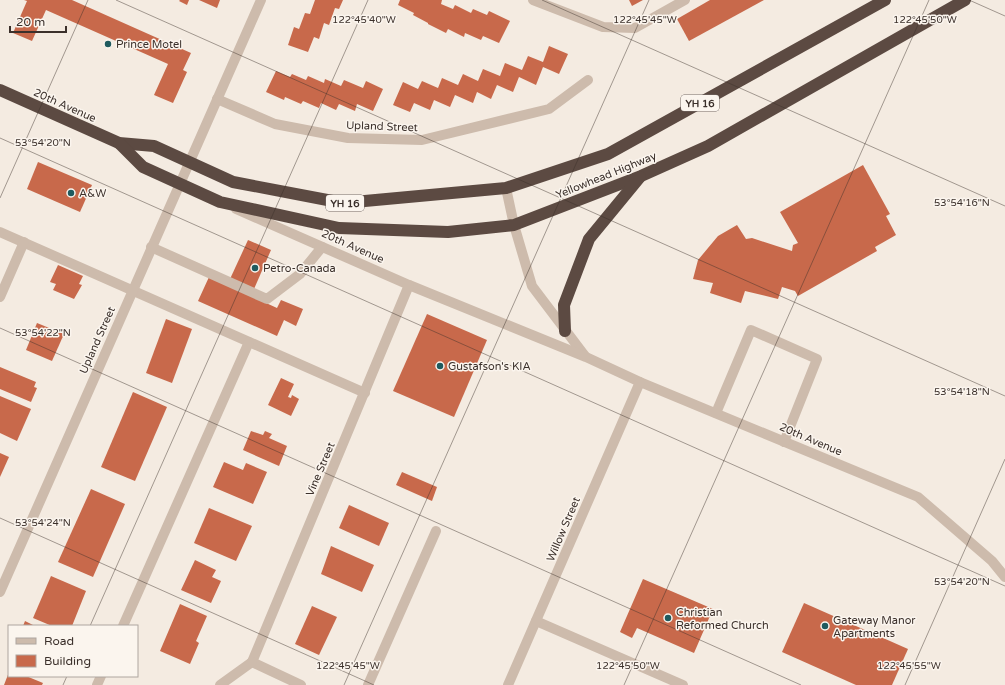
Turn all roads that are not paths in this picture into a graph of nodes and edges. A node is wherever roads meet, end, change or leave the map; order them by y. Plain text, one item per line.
1 (261, 0) edge
2 (533, 0) edge
3 (685, 0) edge
4 (885, 0) edge
5 (965, 0) edge
6 (588, 80) dead end
7 (0, 90) edge
8 (217, 99) junction
9 (119, 143) junction
10 (189, 161) junction
11 (641, 176) junction
12 (179, 183) junction
13 (506, 188) junction
14 (220, 202) junction
15 (514, 225) junction
16 (0, 232) edge
17 (24, 242) junction
18 (151, 247) junction
19 (322, 247) junction
20 (409, 285) junction
21 (132, 290) junction
22 (0, 297) edge
23 (565, 331) junction
24 (249, 342) junction
25 (586, 357) junction
26 (640, 382) junction
27 (365, 393) junction
28 (716, 413) junction
29 (784, 442) junction
30 (436, 531) dead end
31 (1005, 577) edge
32 (0, 592) edge
33 (536, 622) junction
34 (124, 625) edge
35 (252, 662) junction
36 (220, 685) edge
37 (301, 685) edge
38 (368, 685) edge
39 (508, 685) edge
40 (683, 685) edge

1 - 8 street, Upland Street
2 - 3 street
4 - 13 highway, Yellowhead Highway / YH 16
5 - 11 highway, Yellowhead Highway / YH 16
6 - 8 street, Upland Street
7 - 9 highway, 20th Avenue / YH 16
8 - 10 street, Upland Street
9 - 10 highway, 20th Avenue / YH 16
9 - 12 highway, 20th Avenue / YH 16
10 - 12 street, Upland Street
10 - 13 highway, Yellowhead Highway / YH 16
11 - 15 highway, Yellowhead Highway / YH 16
11 - 23 highway
12 - 14 highway, 20th Avenue / YH 16
12 - 18 street, Upland Street
13 - 15 street, 20th Avenue
14 - 15 highway, Yellowhead Highway / YH 16
14 - 19 street, 20th Avenue
15 - 23 street, 20th Avenue
16 - 17 street
17 - 21 street
17 - 22 street
18 - 19 street
18 - 21 street, Upland Street
19 - 20 street, 20th Avenue
20 - 25 street, 20th Avenue
20 - 27 street, Vine Street
21 - 24 street
21 - 32 street, Upland Street
23 - 25 street, 20th Avenue
24 - 27 street
24 - 34 street
25 - 26 street, 20th Avenue
26 - 28 street, 20th Avenue
26 - 33 street, Willow Street
27 - 35 street, Vine Street
28 - 29 street, 20th Avenue
28 - 29 street
29 - 31 street, 20th Avenue
30 - 38 street
33 - 39 street, Willow Street
33 - 40 street
35 - 36 street
35 - 37 street

